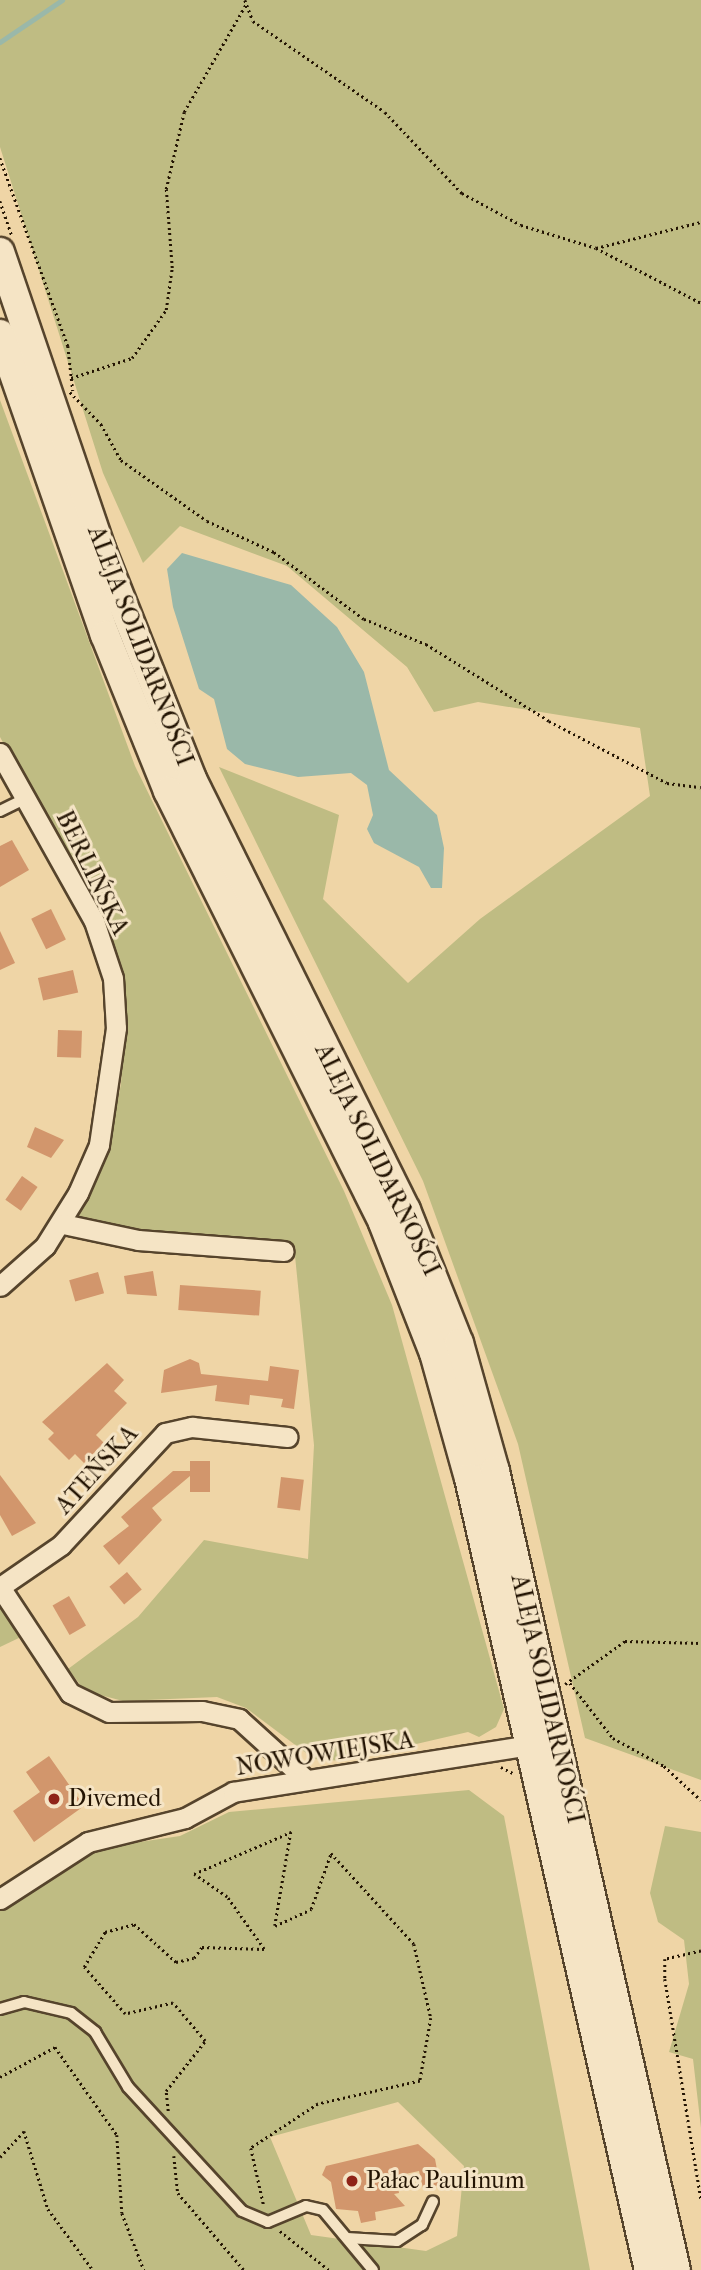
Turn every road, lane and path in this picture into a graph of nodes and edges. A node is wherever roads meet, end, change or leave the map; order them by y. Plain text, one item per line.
1 (246, 2) edge
2 (0, 158) edge
3 (701, 222) edge
4 (596, 248) junction
5 (0, 252) edge
6 (701, 303) edge
7 (0, 334) edge
8 (71, 378) junction
9 (73, 391) junction
10 (64, 394) dead end
11 (0, 752) edge
12 (701, 787) edge
13 (28, 798) junction
14 (0, 811) edge
15 (63, 1224) junction
16 (284, 1251) dead end
17 (0, 1286) edge
18 (287, 1437) dead end
19 (0, 1587) edge
20 (701, 1643) edge
21 (570, 1683) junction
22 (558, 1685) dead end
23 (543, 1743) junction
24 (304, 1779) junction
25 (701, 1800) edge
26 (0, 1899) edge
27 (701, 1951) edge
28 (0, 2009) edge
29 (0, 2077) edge
30 (172, 2139) junction
31 (0, 2157) edge
32 (701, 2200) edge
33 (433, 2201) dead end
34 (268, 2222) junction
35 (347, 2238) junction
36 (93, 2270) edge
37 (144, 2270) edge
38 (244, 2270) edge
39 (329, 2270) edge
40 (373, 2270) edge
41 (649, 2270) edge
42 (676, 2270) edge

1 - 4 path
1 - 8 path
2 - 8 path
3 - 4 path
4 - 6 path
5 - 23 main road, ALEJA SOLIDARNOŚCI
7 - 23 main road, ALEJA SOLIDARNOŚCI
8 - 9 path
9 - 10 path
9 - 12 path
11 - 13 street, BERLIŃSKA
13 - 14 lane
13 - 15 street, BERLIŃSKA
15 - 16 street
15 - 17 street, BERLIŃSKA
18 - 19 street, ATEŃSKA
19 - 24 street
20 - 21 path
21 - 22 path
21 - 25 path
23 - 24 street, NOWOWIEJSKA
23 - 41 main road, ALEJA SOLIDARNOŚCI
23 - 42 main road, ALEJA SOLIDARNOŚCI
24 - 26 street, NOWOWIEJSKA
27 - 32 path
28 - 30 lane
29 - 37 path
30 - 34 lane
30 - 34 path
30 - 38 path
31 - 36 path
33 - 35 lane
34 - 35 lane
34 - 39 path
35 - 40 lane

